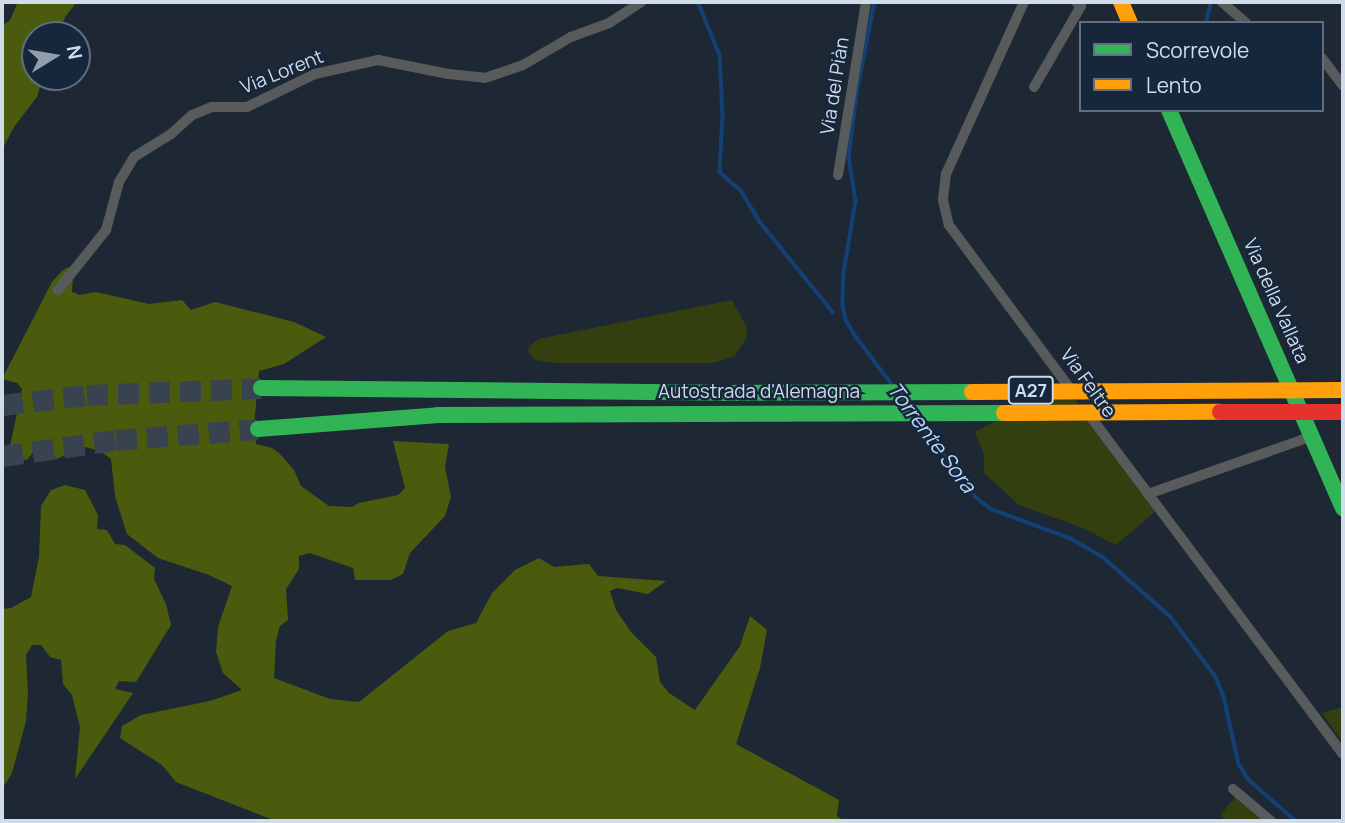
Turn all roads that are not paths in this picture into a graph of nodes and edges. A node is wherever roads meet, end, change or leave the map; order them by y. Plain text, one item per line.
1 (641, 2) edge
2 (866, 2) edge
3 (1024, 2) edge
4 (1076, 2) edge
5 (1121, 2) edge
6 (1222, 2) edge
7 (1129, 21) edge
8 (1244, 21) edge
9 (1324, 61) edge
10 (1343, 86) edge
11 (1034, 87) dead end
12 (1170, 112) edge
13 (838, 175) dead end
14 (58, 290) dead end
15 (261, 388) tunnel mouth
16 (1343, 390) edge
17 (1343, 412) edge
18 (258, 429) tunnel mouth
19 (1313, 436) junction
20 (1148, 494) junction
21 (1343, 509) edge
22 (1343, 754) edge
23 (1233, 789) dead end
24 (1270, 821) edge

1 - 14 street, Via Lorent
2 - 13 street, Via del Piàn
3 - 20 street, Via Feltre
4 - 11 street
5 - 7 main road
6 - 8 street
9 - 10 street
12 - 19 main road, Via della Vallata
15 - 16 main road, Autostrada d'Alemagna / A27
17 - 18 main road, Autostrada d'Alemagna / A27
19 - 20 street
19 - 21 main road, Via della Vallata
20 - 22 street, Via Feltre
23 - 24 street

